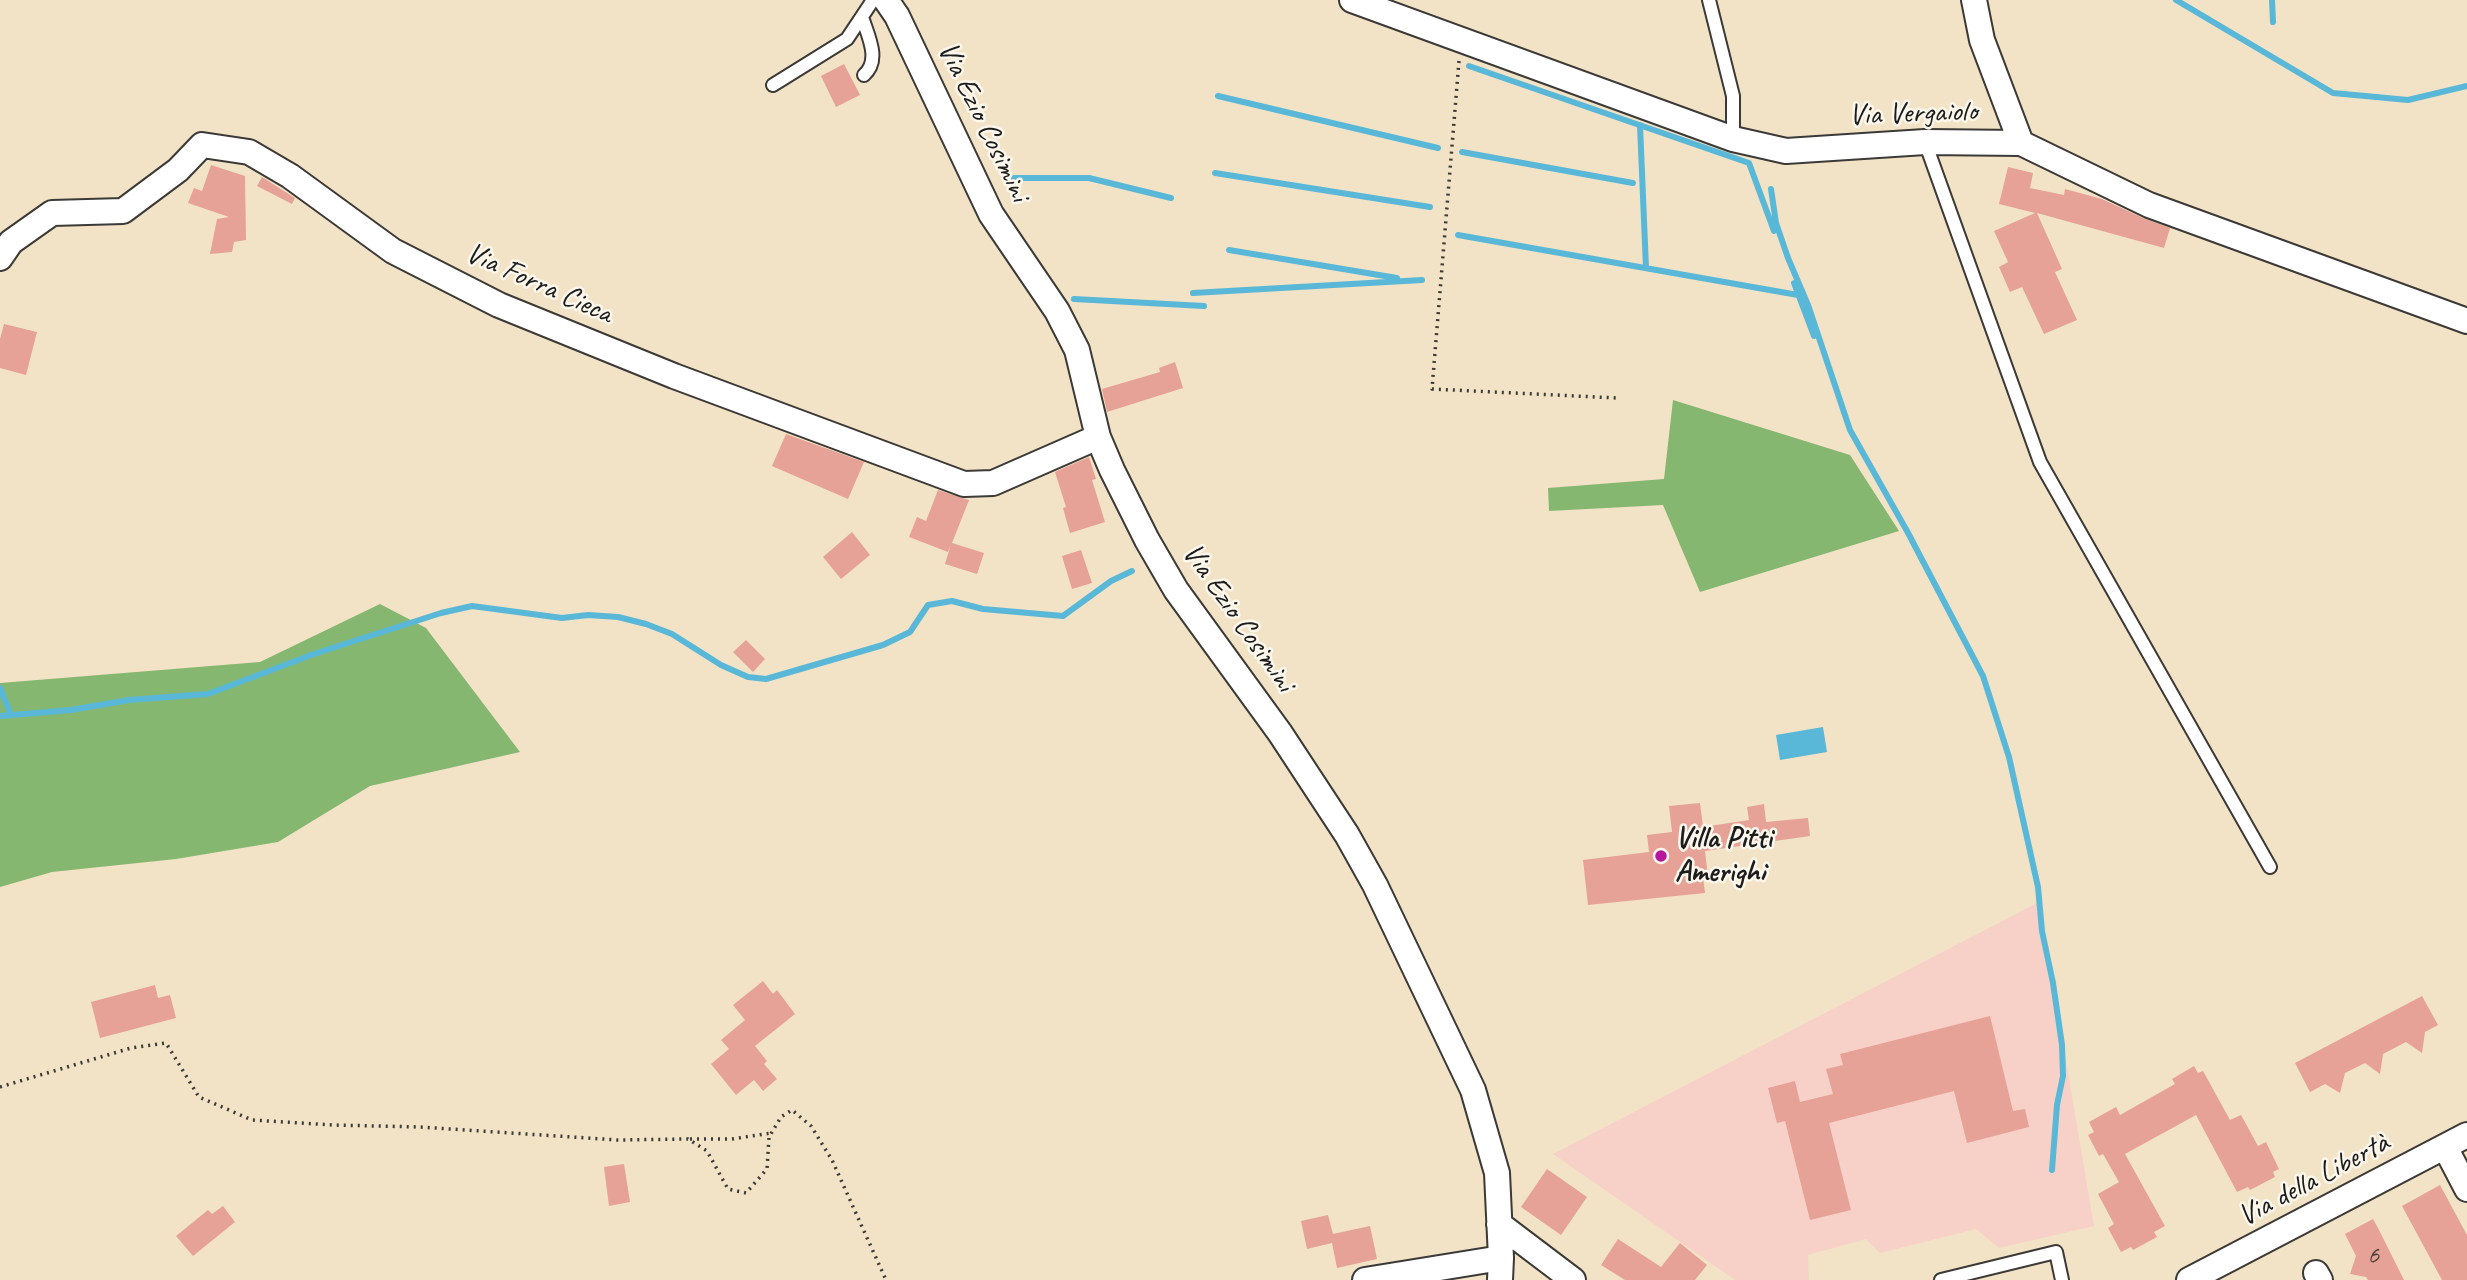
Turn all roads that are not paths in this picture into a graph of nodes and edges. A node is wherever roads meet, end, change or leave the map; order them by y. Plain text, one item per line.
1 (873, 0) edge
2 (886, 0) edge
3 (1352, 0) edge
4 (1709, 0) edge
5 (1974, 0) edge
6 (862, 17) junction
7 (864, 75) dead end
8 (774, 85) dead end
9 (1733, 138) junction
10 (1925, 142) junction
11 (2021, 143) junction
12 (0, 258) edge
13 (2467, 321) edge
14 (1098, 437) junction
15 (2270, 867) dead end
16 (2467, 1135) edge
17 (2445, 1147) junction
18 (2467, 1189) edge
19 (1499, 1224) junction
20 (1500, 1269) edge
21 (1365, 1280) edge
22 (1573, 1280) edge
23 (1941, 1280) edge
24 (2062, 1280) edge
25 (2189, 1280) edge

1 - 6 lane
2 - 14 street, Via Ezio Cosimini
3 - 9 street, Via Vergaiolo
4 - 9 lane
5 - 11 street
6 - 7 lane
6 - 8 lane
9 - 10 street, Via Vergaiolo
10 - 11 street, Via Vergaiolo
10 - 15 lane
11 - 13 street, Via Vergaiolo
12 - 14 street, Via Forra Cieca
14 - 19 street, Via Ezio Cosimini
16 - 17 street, Via della Libertà
17 - 18 street
17 - 25 street, Via della Libertà
19 - 20 street, Via Ezio Cosimini
19 - 22 street
20 - 21 street
23 - 24 lane

